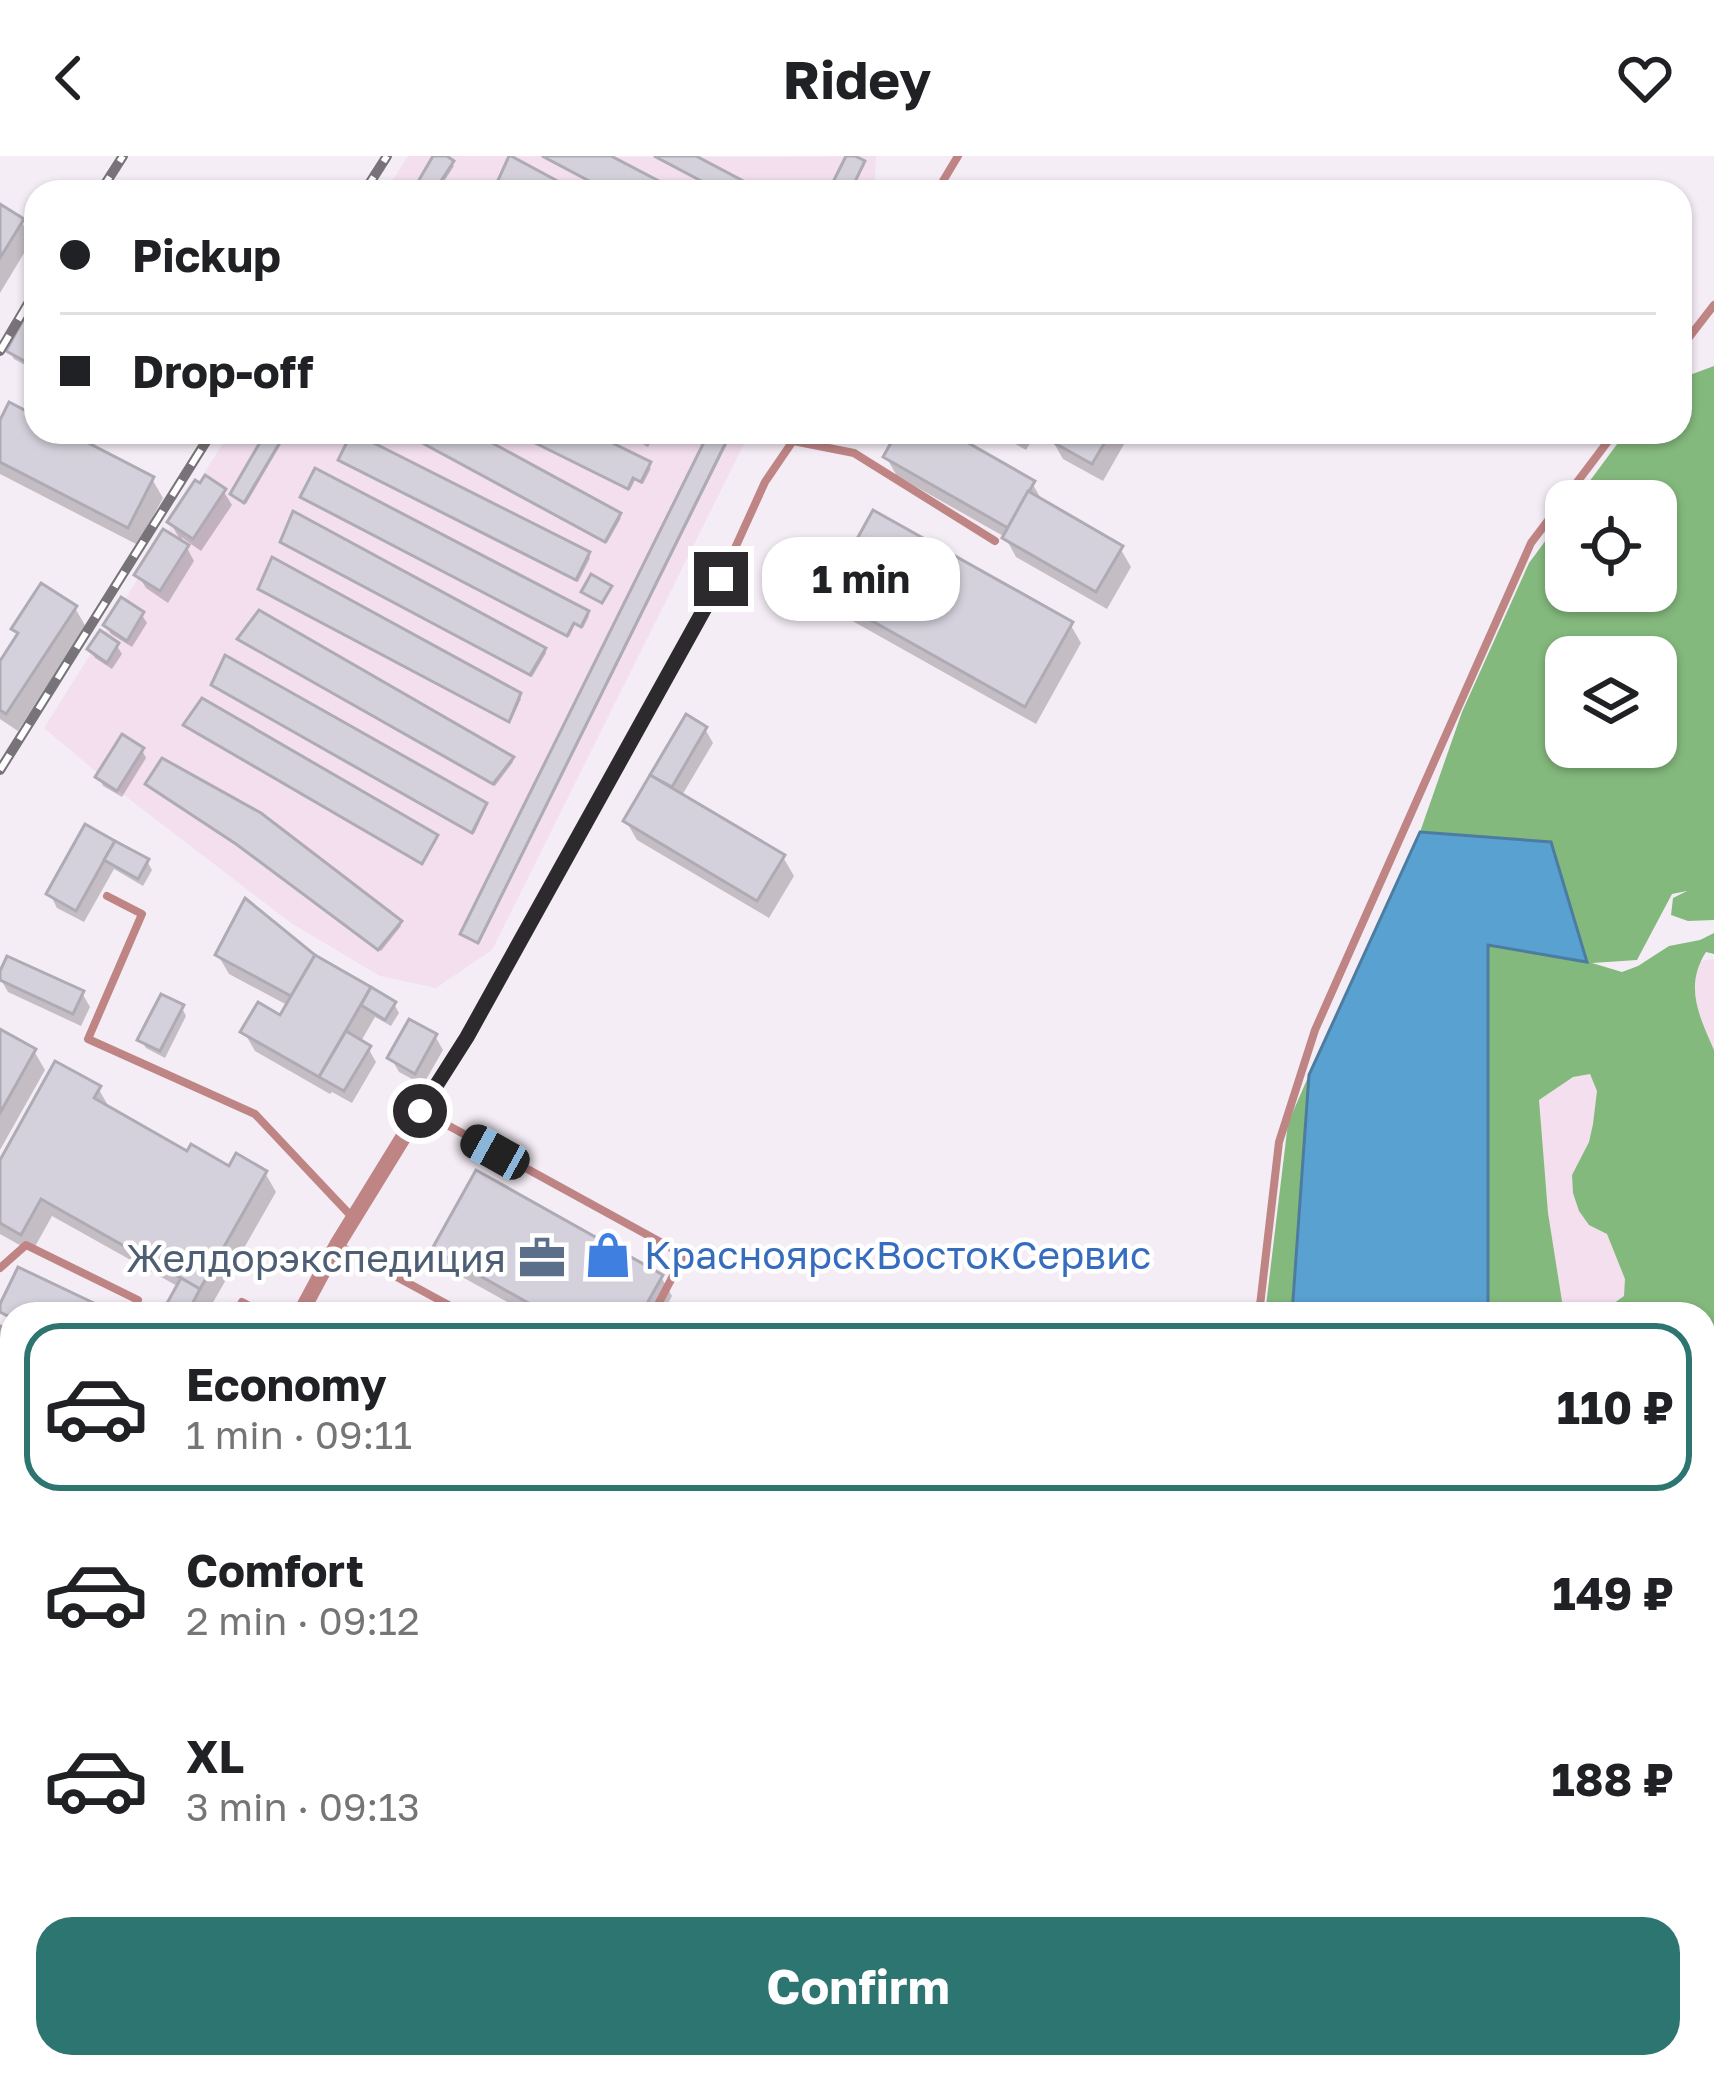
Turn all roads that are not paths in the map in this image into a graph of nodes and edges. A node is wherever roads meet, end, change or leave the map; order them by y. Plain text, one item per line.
1 (1714, 305) edge
2 (1692, 333) edge
3 (791, 444) edge
4 (823, 444) edge
5 (1606, 444) edge
6 (995, 541) dead end
7 (107, 896) dead end
8 (420, 1111) junction
9 (353, 1218) junction
10 (337, 1245) junction
11 (0, 1268) edge
12 (137, 1302) edge
13 (306, 1302) edge
14 (443, 1302) edge
15 (659, 1302) edge
16 (1260, 1302) edge

1 - 2 lane
3 - 8 lane
4 - 6 lane
5 - 16 lane
7 - 9 lane
8 - 9 street
8 - 15 lane
9 - 10 street
10 - 13 street
10 - 14 lane
11 - 12 lane

